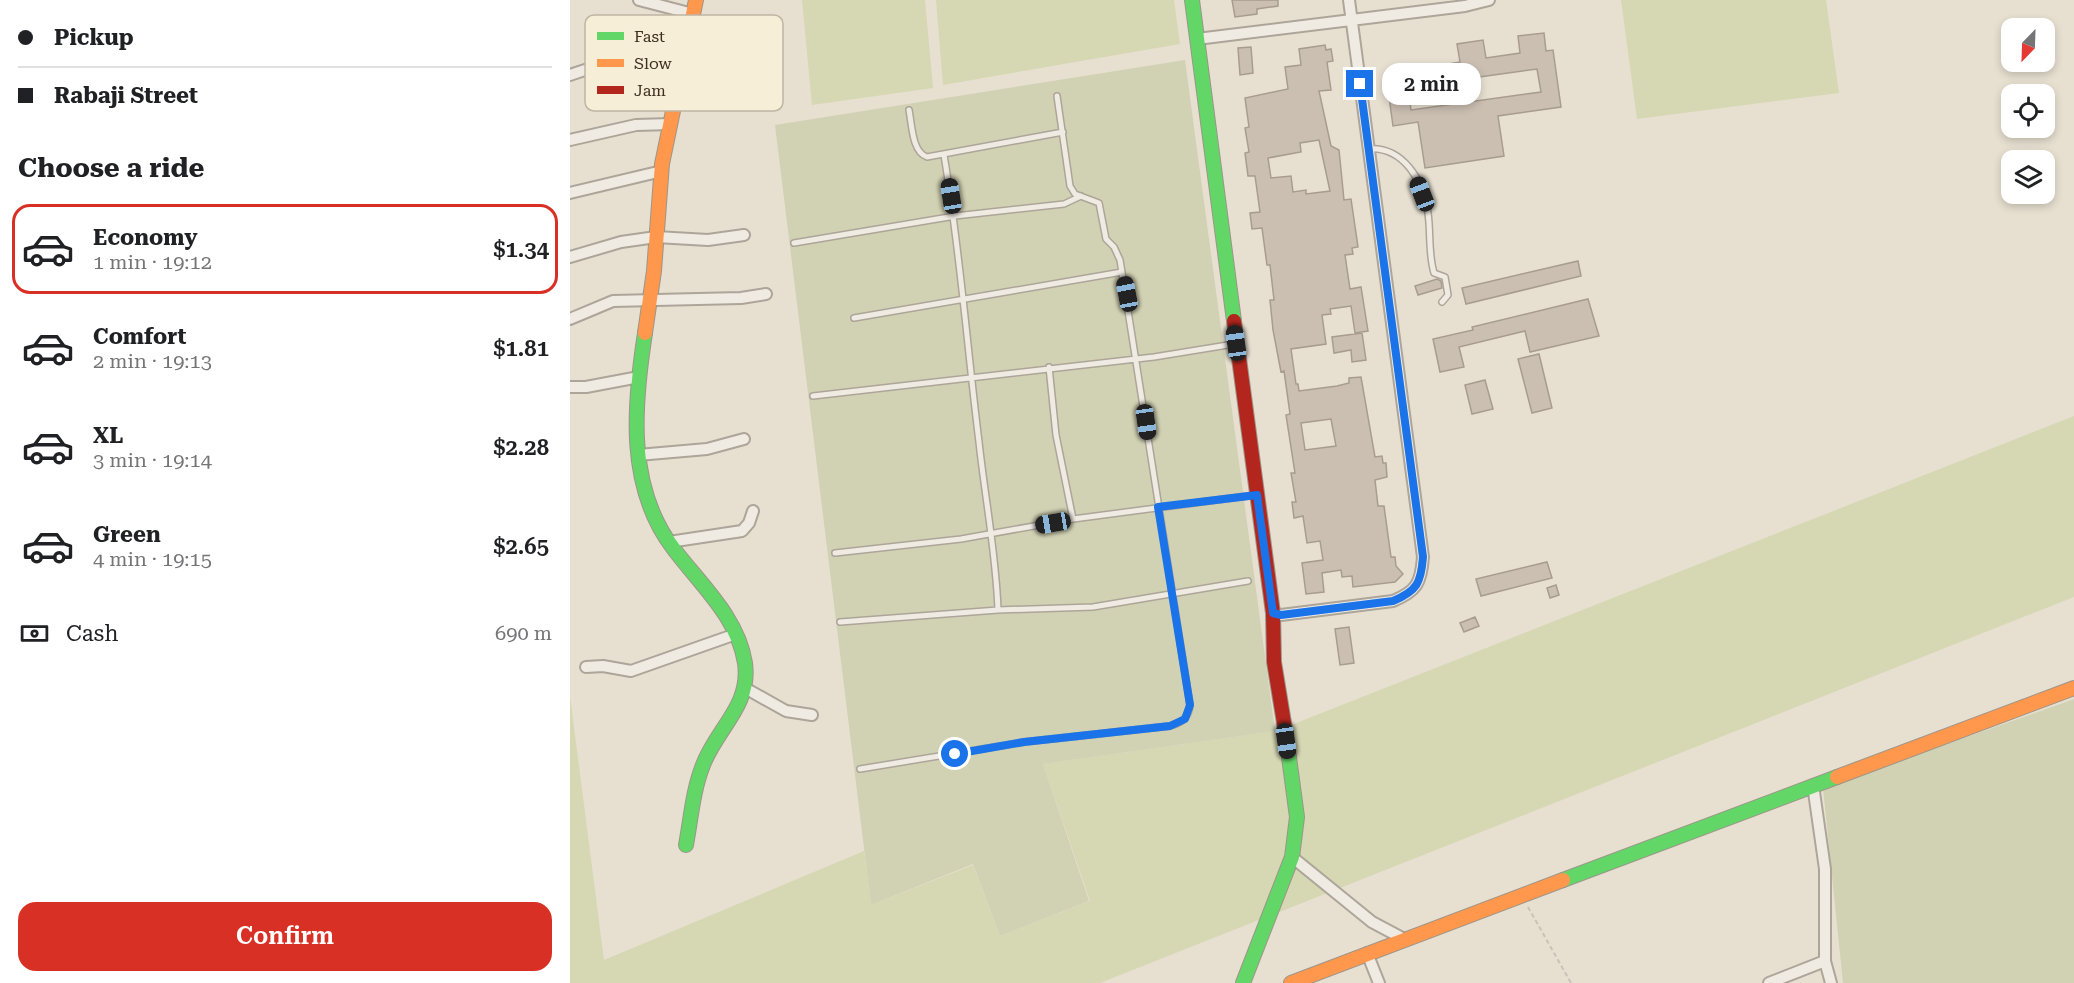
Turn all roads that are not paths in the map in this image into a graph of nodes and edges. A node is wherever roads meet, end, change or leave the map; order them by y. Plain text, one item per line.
1 (639, 0) edge
2 (1192, 0) edge
3 (1349, 0) edge
4 (1489, 0) edge
5 (694, 7) edge
6 (1351, 20) junction
7 (1197, 39) junction
8 (585, 70) edge
9 (570, 75) edge
10 (1057, 96) dead end
11 (909, 110) dead end
12 (673, 111) edge
13 (670, 124) junction
14 (1062, 132) junction
15 (570, 140) edge
16 (1368, 149) junction
17 (944, 155) junction
18 (662, 171) junction
19 (570, 193) edge
20 (1081, 196) junction
21 (955, 216) junction
22 (744, 236) dead end
23 (656, 237) junction
24 (794, 243) dead end
25 (570, 257) edge
26 (1122, 272) junction
27 (766, 294) dead end
28 (650, 299) junction
29 (964, 299) junction
30 (1442, 302) dead end
31 (854, 318) dead end
32 (570, 319) edge
33 (1236, 343) junction
34 (1136, 358) junction
35 (1049, 367) junction
36 (639, 376) junction
37 (972, 376) junction
38 (570, 387) edge
39 (813, 396) dead end
40 (744, 439) dead end
41 (638, 455) junction
42 (1257, 495) junction
43 (1158, 507) junction
44 (753, 511) dead end
45 (1073, 519) junction
46 (992, 534) junction
47 (669, 543) junction
48 (835, 553) dead end
49 (1248, 581) dead end
50 (1172, 593) junction
51 (998, 610) junction
52 (1273, 613) junction
53 (840, 622) dead end
54 (736, 634) junction
55 (586, 667) dead end
56 (745, 688) junction
57 (2074, 688) edge
58 (812, 715) dead end
59 (860, 769) dead end
60 (1813, 785) junction
61 (686, 845) dead end
62 (1292, 857) junction
63 (1404, 939) junction
64 (1367, 953) junction
65 (1825, 961) junction
66 (1243, 983) edge
67 (1291, 983) edge
68 (1379, 983) edge
69 (1769, 983) edge
70 (1831, 983) edge

1 - 5 street
2 - 7 street
3 - 6 street
4 - 6 street
6 - 7 street
6 - 16 street
7 - 33 street
8 - 9 street
10 - 14 lane
11 - 17 lane
12 - 13 street
13 - 15 street
13 - 18 street
14 - 17 lane
14 - 20 lane
16 - 30 lane
16 - 52 street
17 - 21 lane
18 - 19 street
18 - 23 street
20 - 21 lane
20 - 26 lane
21 - 24 lane
21 - 29 lane
22 - 23 street
23 - 25 street
23 - 28 street
26 - 29 lane
26 - 34 lane
27 - 28 street
28 - 32 street
28 - 36 street
29 - 31 lane
29 - 37 lane
33 - 34 lane
33 - 42 street
34 - 35 lane
34 - 43 lane
35 - 37 lane
35 - 45 lane
36 - 38 street
36 - 41 street
37 - 39 lane
37 - 46 lane
40 - 41 street
41 - 47 street
42 - 43 lane
42 - 52 street
43 - 45 lane
43 - 50 lane
44 - 47 street
45 - 46 lane
46 - 48 lane
46 - 51 lane
47 - 54 street
49 - 50 lane
50 - 51 lane
50 - 59 lane
51 - 53 lane
52 - 62 street
54 - 55 street
54 - 56 street
56 - 58 street
56 - 61 street
57 - 60 street
60 - 63 street
60 - 65 street
62 - 63 street
62 - 66 street
63 - 64 street
64 - 67 street
64 - 68 street
65 - 69 street
65 - 70 street

